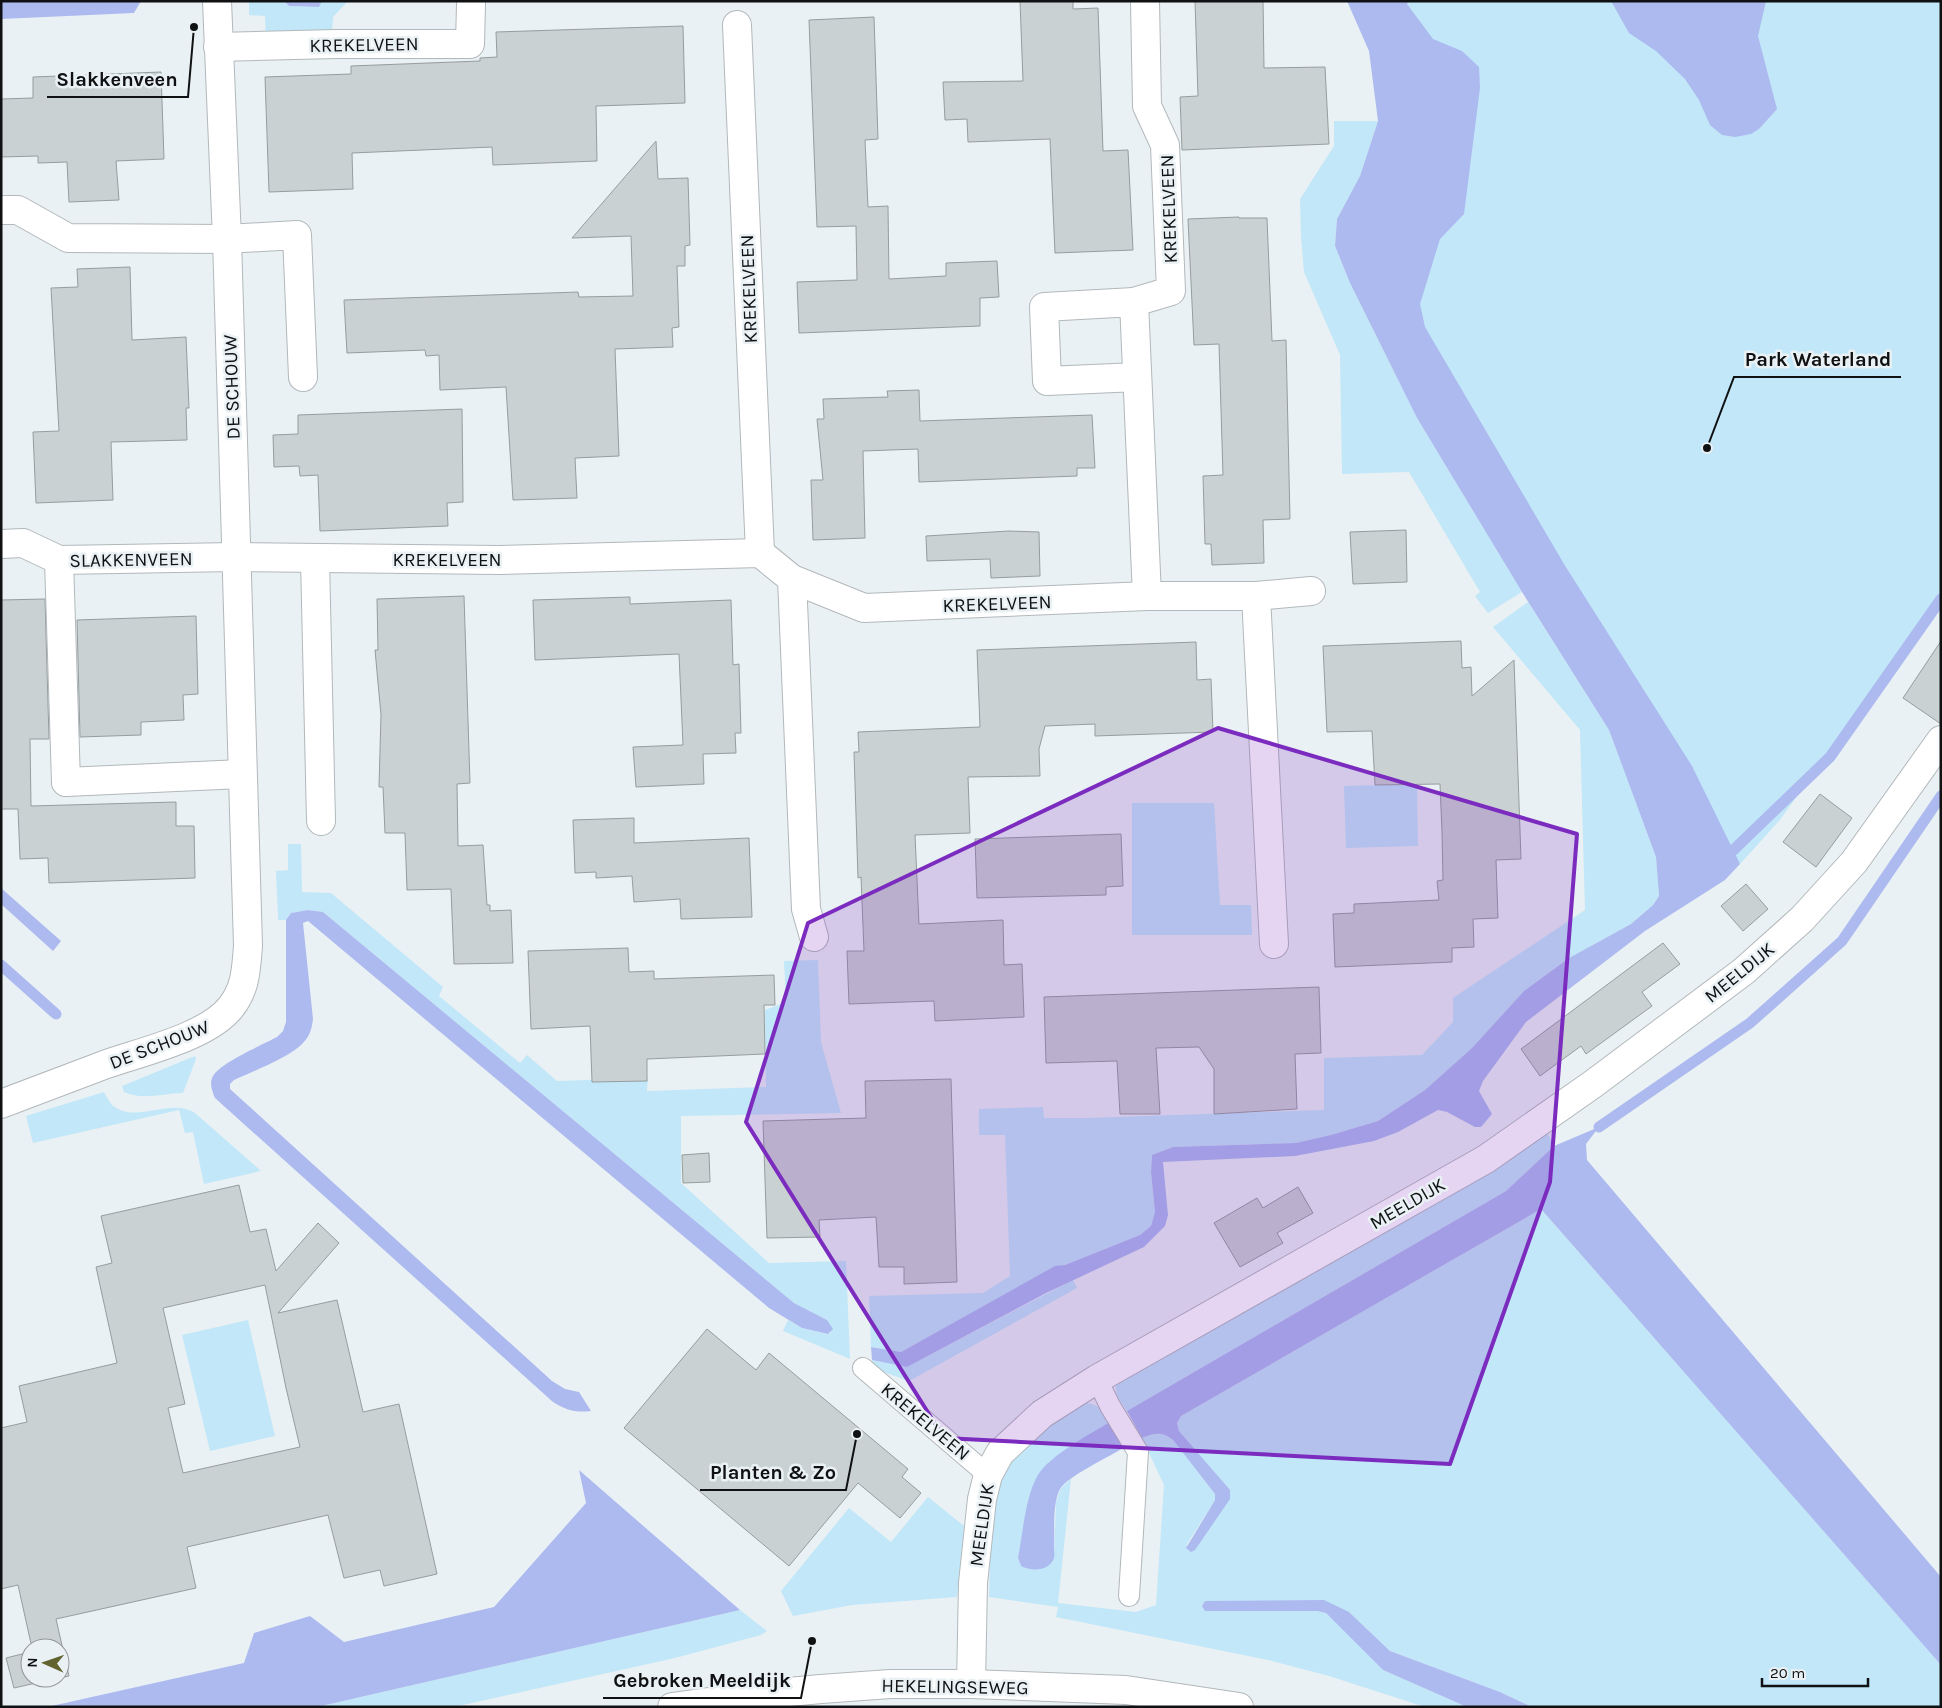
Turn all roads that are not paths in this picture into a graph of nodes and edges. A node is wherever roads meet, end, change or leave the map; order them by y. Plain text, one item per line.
1 (217, 1) edge
2 (1145, 1) edge
3 (471, 4) dead end
4 (737, 25) dead end
5 (218, 48) junction
6 (1, 210) edge
7 (227, 240) junction
8 (1134, 302) junction
9 (303, 377) dead end
10 (1137, 377) junction
11 (1, 544) edge
12 (760, 553) junction
13 (235, 557) junction
14 (315, 559) junction
15 (59, 560) junction
16 (792, 579) junction
17 (1311, 590) dead end
18 (1147, 596) junction
19 (1256, 596) junction
20 (1941, 740) edge
21 (242, 774) junction
22 (321, 821) dead end
23 (814, 937) dead end
24 (1274, 944) dead end
25 (1, 1104) edge
26 (862, 1368) dead end
27 (1097, 1380) junction
28 (988, 1475) junction
29 (1129, 1596) dead end
30 (971, 1684) junction
31 (672, 1707) edge
32 (1239, 1707) edge

1 - 5 street, DE SCHOUW
2 - 8 street, KREKELVEEN
3 - 5 street, KREKELVEEN
4 - 12 street, KREKELVEEN
5 - 7 street, DE SCHOUW
6 - 7 street
7 - 9 street
7 - 13 street, DE SCHOUW
8 - 10 street
8 - 10 street, KREKELVEEN
10 - 18 street
11 - 15 street, SLAKKENVEEN
12 - 14 street, KREKELVEEN
12 - 16 street, KREKELVEEN
13 - 14 street, KREKELVEEN
13 - 15 street, SLAKKENVEEN
13 - 21 street, DE SCHOUW
14 - 22 street
15 - 21 street
16 - 18 street, KREKELVEEN
16 - 23 street
17 - 19 street, KREKELVEEN
18 - 19 street, KREKELVEEN
19 - 24 street
20 - 27 street, MEELDIJK
21 - 25 street, DE SCHOUW
26 - 28 lane, KREKELVEEN
27 - 28 street, MEELDIJK
27 - 29 lane
28 - 30 street, MEELDIJK
30 - 31 street, HEKELINGSEWEG
30 - 32 street, HEKELINGSEWEG

